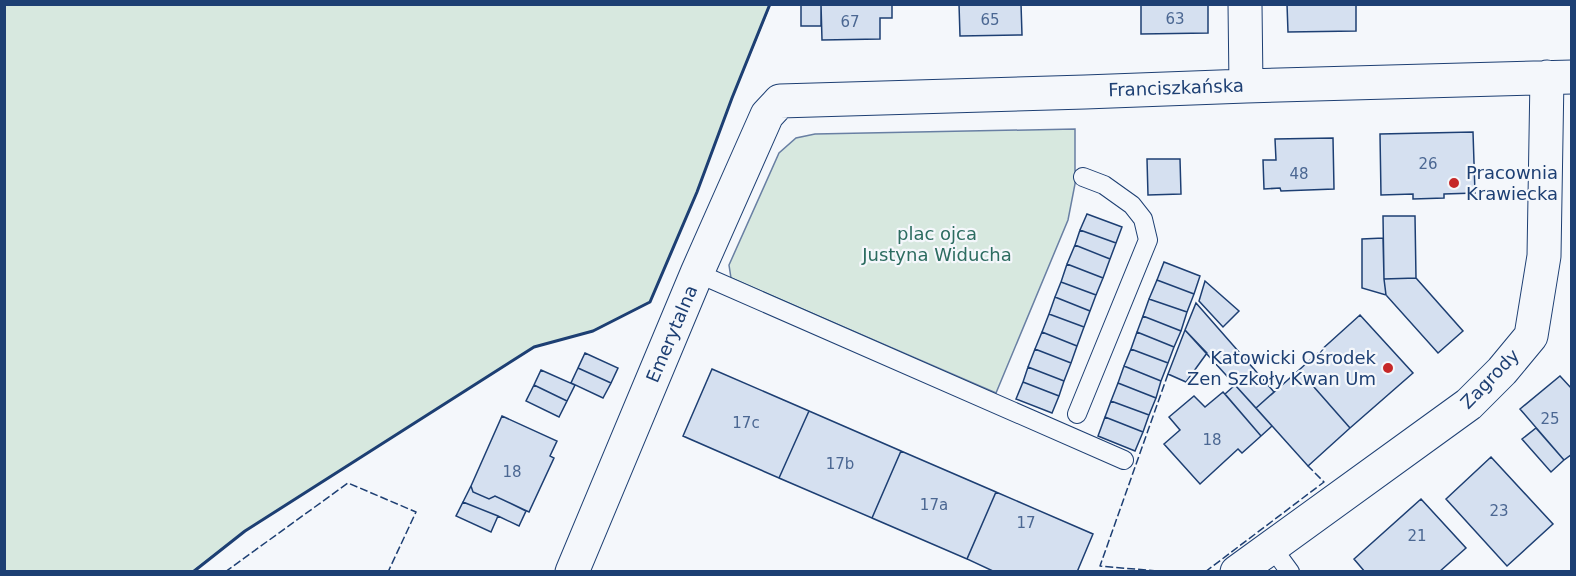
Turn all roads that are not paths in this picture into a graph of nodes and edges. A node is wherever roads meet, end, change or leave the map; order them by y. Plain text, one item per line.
1 (1245, 4) edge
2 (1559, 77) edge
3 (1246, 86) junction
4 (773, 108) joint
5 (1083, 177) dead end
6 (697, 273) junction
7 (1077, 414) dead end
8 (1124, 460) dead end
9 (1281, 559) edge
10 (572, 572) edge
11 (1237, 572) edge

1 - 3 street
2 - 3 street, Franciszkańska
2 - 9 street, Zagrody
3 - 4 street, Franciszkańska
4 - 6 street, Emerytalna
5 - 7 lane
6 - 8 lane
6 - 10 street, Emerytalna
9 - 11 street, Zagrody

